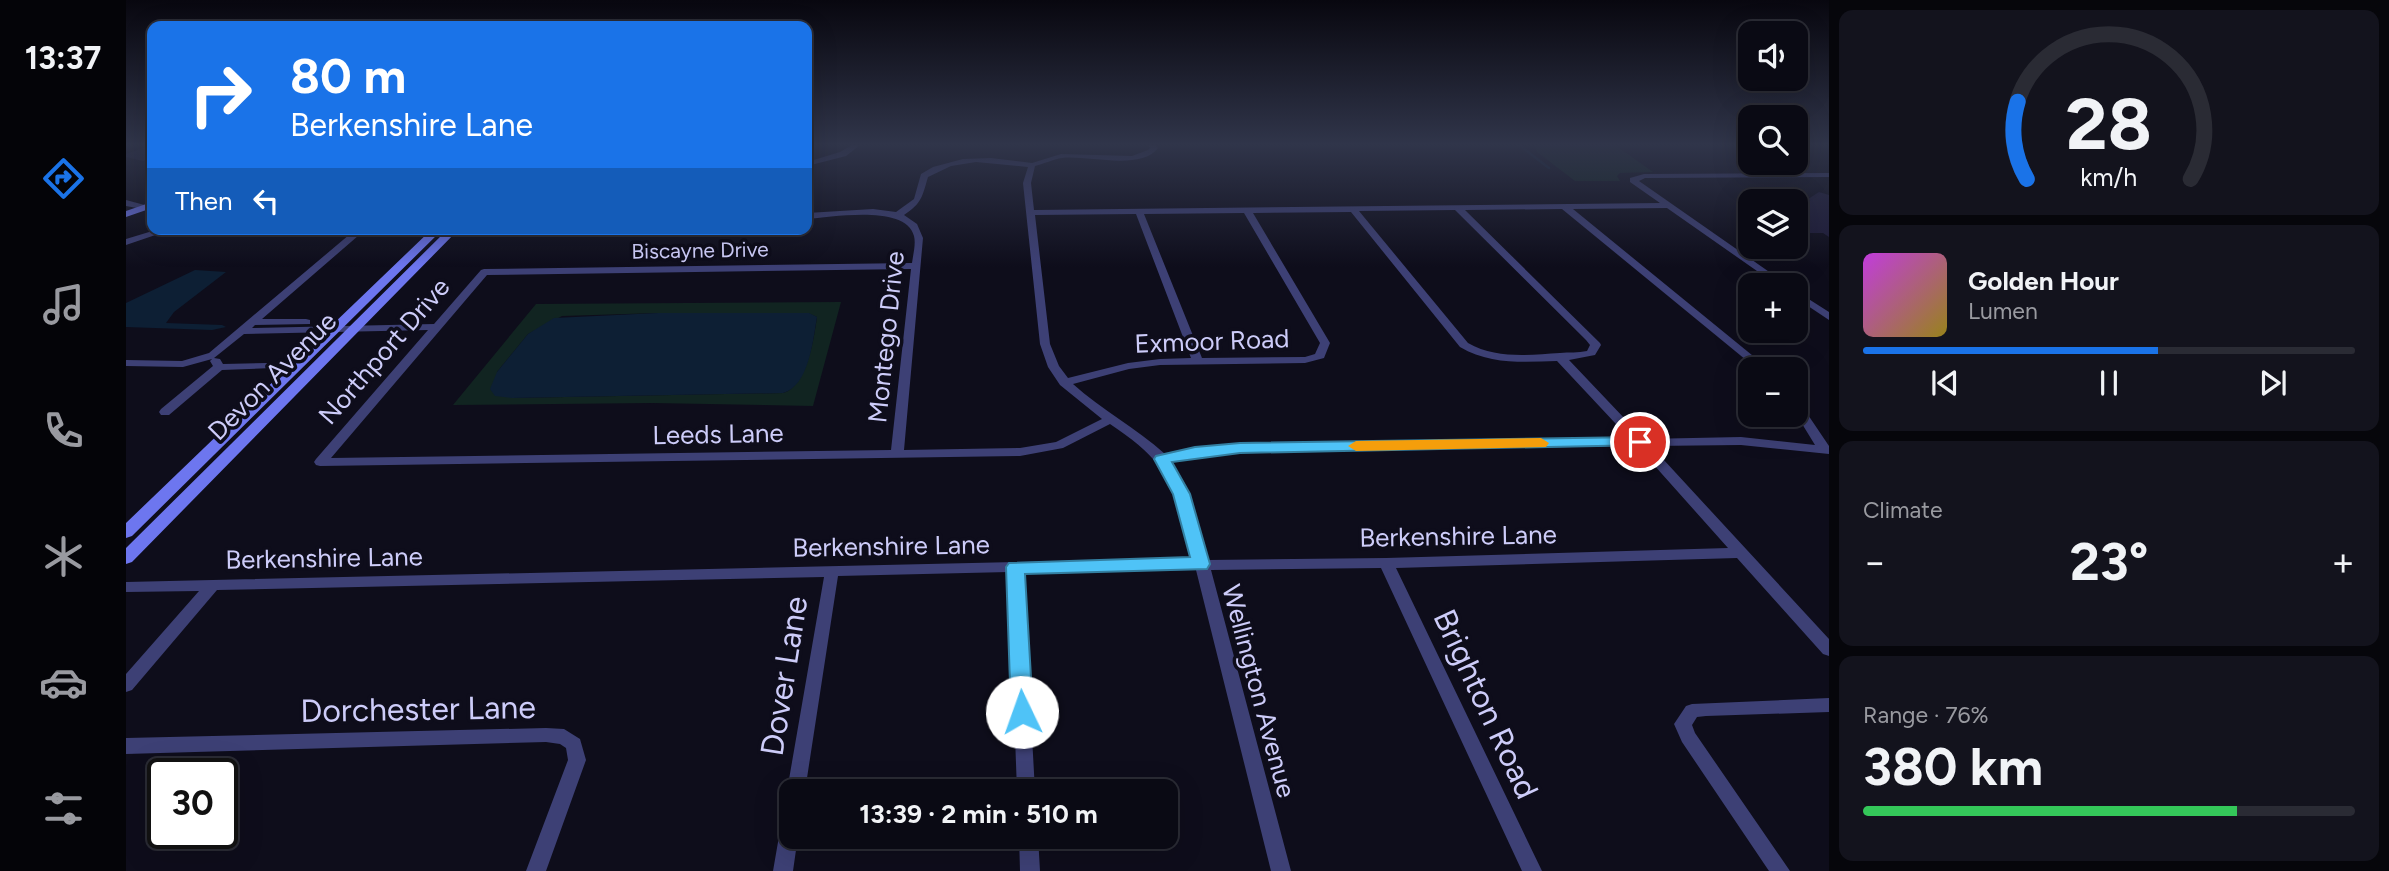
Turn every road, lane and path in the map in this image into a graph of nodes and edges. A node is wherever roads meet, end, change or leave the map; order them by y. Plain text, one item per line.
1 (923, 186) edge
2 (1028, 186) edge
3 (1639, 186) edge
4 (126, 203) edge
5 (1668, 205) junction
6 (147, 206) edge
7 (1564, 206) junction
8 (147, 207) edge
9 (1458, 208) junction
10 (1353, 209) junction
11 (1247, 210) junction
12 (1139, 212) junction
13 (1030, 213) junction
14 (126, 214) edge
15 (898, 215) junction
16 (812, 216) edge
17 (149, 235) edge
18 (355, 235) edge
19 (432, 235) edge
20 (448, 235) edge
21 (126, 242) edge
22 (917, 266) junction
23 (484, 272) joint
24 (1766, 273) edge
25 (1808, 302) edge
26 (1829, 317) edge
27 (252, 322) junction
28 (337, 327) junction
29 (355, 327) junction
30 (436, 327) junction
31 (241, 331) junction
32 (213, 355) junction
33 (1559, 356) junction
34 (1749, 357) edge
35 (1198, 362) junction
36 (126, 363) edge
37 (268, 366) dead end
38 (219, 367) junction
39 (1063, 383) junction
40 (165, 412) dead end
41 (1111, 419) junction
42 (1808, 423) edge
43 (1640, 442) junction
44 (1827, 452) edge
45 (897, 454) junction
46 (1162, 459) junction
47 (320, 461) joint
48 (126, 532) edge
49 (1741, 553) junction
50 (126, 558) edge
51 (1386, 563) junction
52 (1201, 564) junction
53 (1016, 567) junction
54 (832, 571) junction
55 (213, 585) junction
56 (126, 587) edge
57 (1829, 650) edge
58 (126, 685) edge
59 (1829, 705) edge
60 (126, 746) edge
61 (798, 779) edge
62 (1025, 779) edge
63 (786, 849) edge
64 (1029, 849) edge
65 (536, 871) edge
66 (783, 871) edge
67 (1030, 871) edge
68 (1281, 871) edge
69 (1532, 871) edge
70 (1780, 871) edge

1 - 15 street
2 - 13 street, Wellington Avenue
3 - 5 street
4 - 6 street
5 - 7 street
5 - 24 street
7 - 9 street
7 - 34 street
8 - 14 main road
9 - 10 street
9 - 33 street
10 - 11 street
10 - 33 street
11 - 12 street
11 - 35 street, Exmoor Road
12 - 13 street
12 - 35 street
13 - 39 street, Wellington Avenue
15 - 16 street
15 - 22 street, Montego Drive
17 - 21 street
18 - 27 street
19 - 28 main road, Devon Avenue
20 - 29 main road, Devon Avenue
22 - 23 street, Biscayne Drive
22 - 45 street, Montego Drive
23 - 30 street, Northport Drive
25 - 26 street
27 - 28 street
27 - 31 street
28 - 29 street
28 - 31 street
28 - 48 main road, Devon Avenue
29 - 30 street
29 - 50 main road, Devon Avenue
30 - 47 street, Northport Drive
31 - 32 street
32 - 36 street
32 - 38 street
33 - 43 street
35 - 39 street, Exmoor Road
37 - 38 street
38 - 40 street
39 - 41 street, Wellington Avenue
41 - 45 street, Leeds Lane
41 - 46 street, Wellington Avenue
42 - 44 street
43 - 44 street
43 - 46 street
43 - 49 street
45 - 47 street, Leeds Lane
46 - 52 street, Wellington Avenue
49 - 51 street, Berkenshire Lane
49 - 57 street
51 - 52 street, Berkenshire Lane
51 - 69 street, Brighton Road
52 - 53 street, Berkenshire Lane
52 - 68 street, Wellington Avenue
53 - 54 street, Berkenshire Lane
53 - 62 street
54 - 55 street, Berkenshire Lane
54 - 61 street, Dover Lane
55 - 56 street, Berkenshire Lane
55 - 58 street
59 - 70 street
60 - 65 street, Dorchester Lane
63 - 66 street
64 - 67 street

